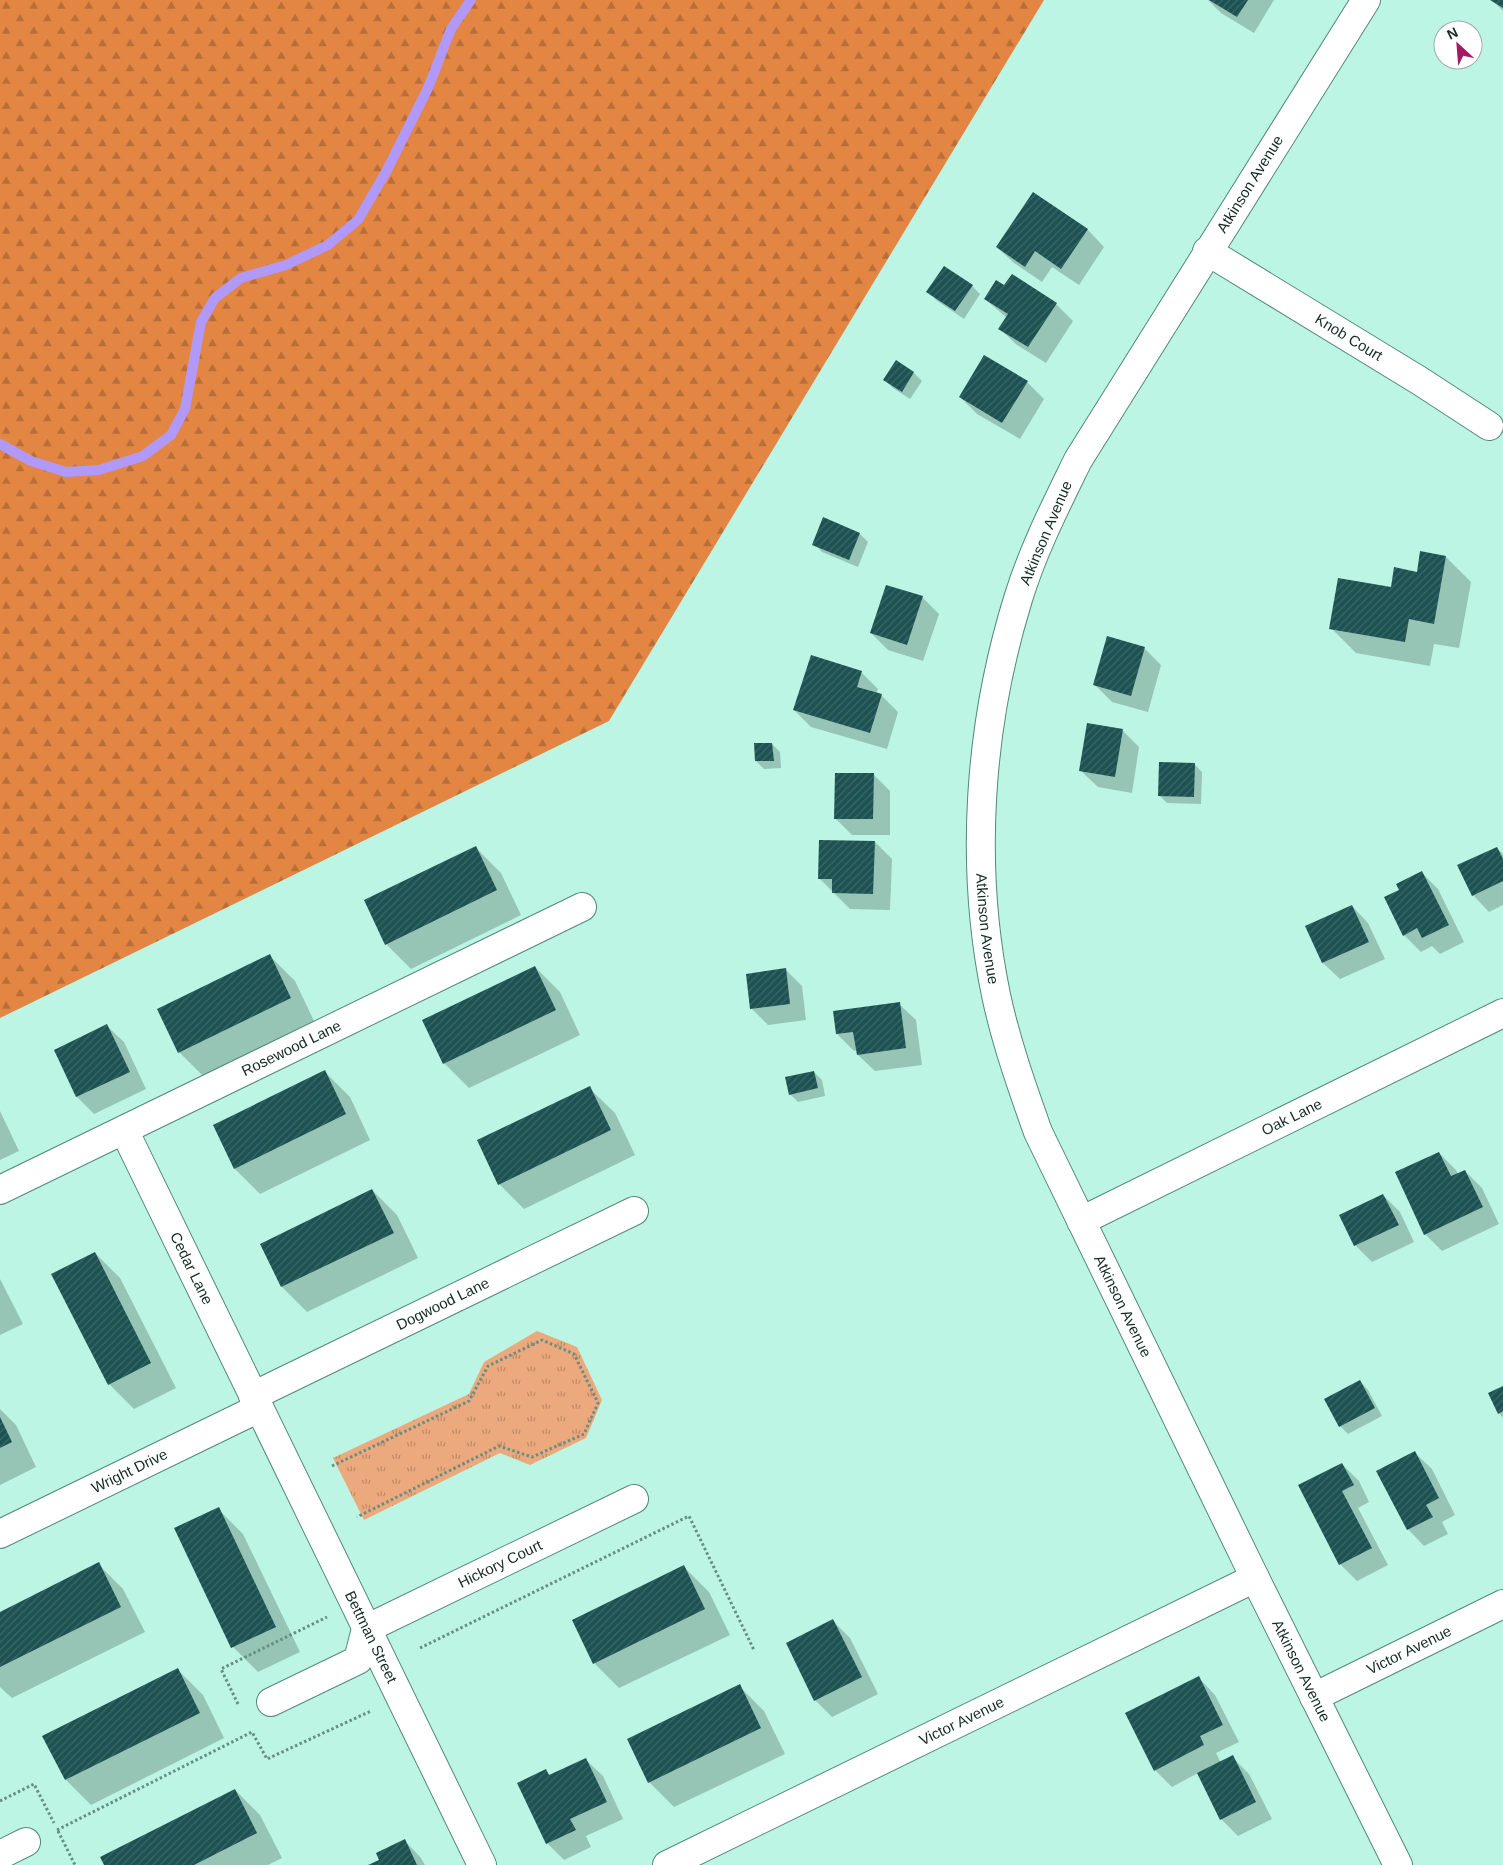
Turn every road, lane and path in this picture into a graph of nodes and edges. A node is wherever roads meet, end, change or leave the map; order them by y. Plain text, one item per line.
1 (1366, 0) edge
2 (1207, 251) junction
3 (1489, 426) dead end
4 (582, 907) dead end
5 (1503, 1013) edge
6 (124, 1130) junction
7 (0, 1190) edge
8 (634, 1211) dead end
9 (1081, 1222) junction
10 (256, 1402) junction
11 (332, 1466) dead end
12 (634, 1499) dead end
13 (357, 1517) dead end
14 (0, 1534) edge
15 (1254, 1578) junction
16 (1503, 1604) edge
17 (366, 1629) junction
18 (420, 1648) dead end
19 (754, 1650) dead end
20 (352, 1663) junction
21 (1314, 1697) junction
22 (271, 1702) dead end
23 (241, 1709) dead end
24 (375, 1709) dead end
25 (248, 1724) dead end
26 (252, 1732) junction
27 (57, 1830) dead end
28 (26, 1842) dead end
29 (0, 1855) edge
30 (482, 1865) edge
31 (667, 1865) edge
32 (1398, 1865) edge

1 - 2 street, Atkinson Avenue
2 - 3 street, Knob Court
2 - 9 street, Atkinson Avenue
4 - 6 street, Rosewood Lane
5 - 9 street, Oak Lane
6 - 7 street, Rosewood Lane
6 - 10 street, Cedar Lane
8 - 10 street, Dogwood Lane
9 - 15 street, Atkinson Avenue
10 - 14 street, Wright Drive
10 - 17 street, Bettman Street
11 - 13 path
12 - 17 street, Hickory Court
15 - 21 street, Atkinson Avenue
15 - 31 street, Victor Avenue
16 - 21 street, Victor Avenue
17 - 20 street
17 - 30 street, Bettman Street
18 - 19 path
20 - 22 street
20 - 23 path
21 - 32 street, Atkinson Avenue
24 - 26 path
25 - 26 path
26 - 27 path
28 - 29 street

